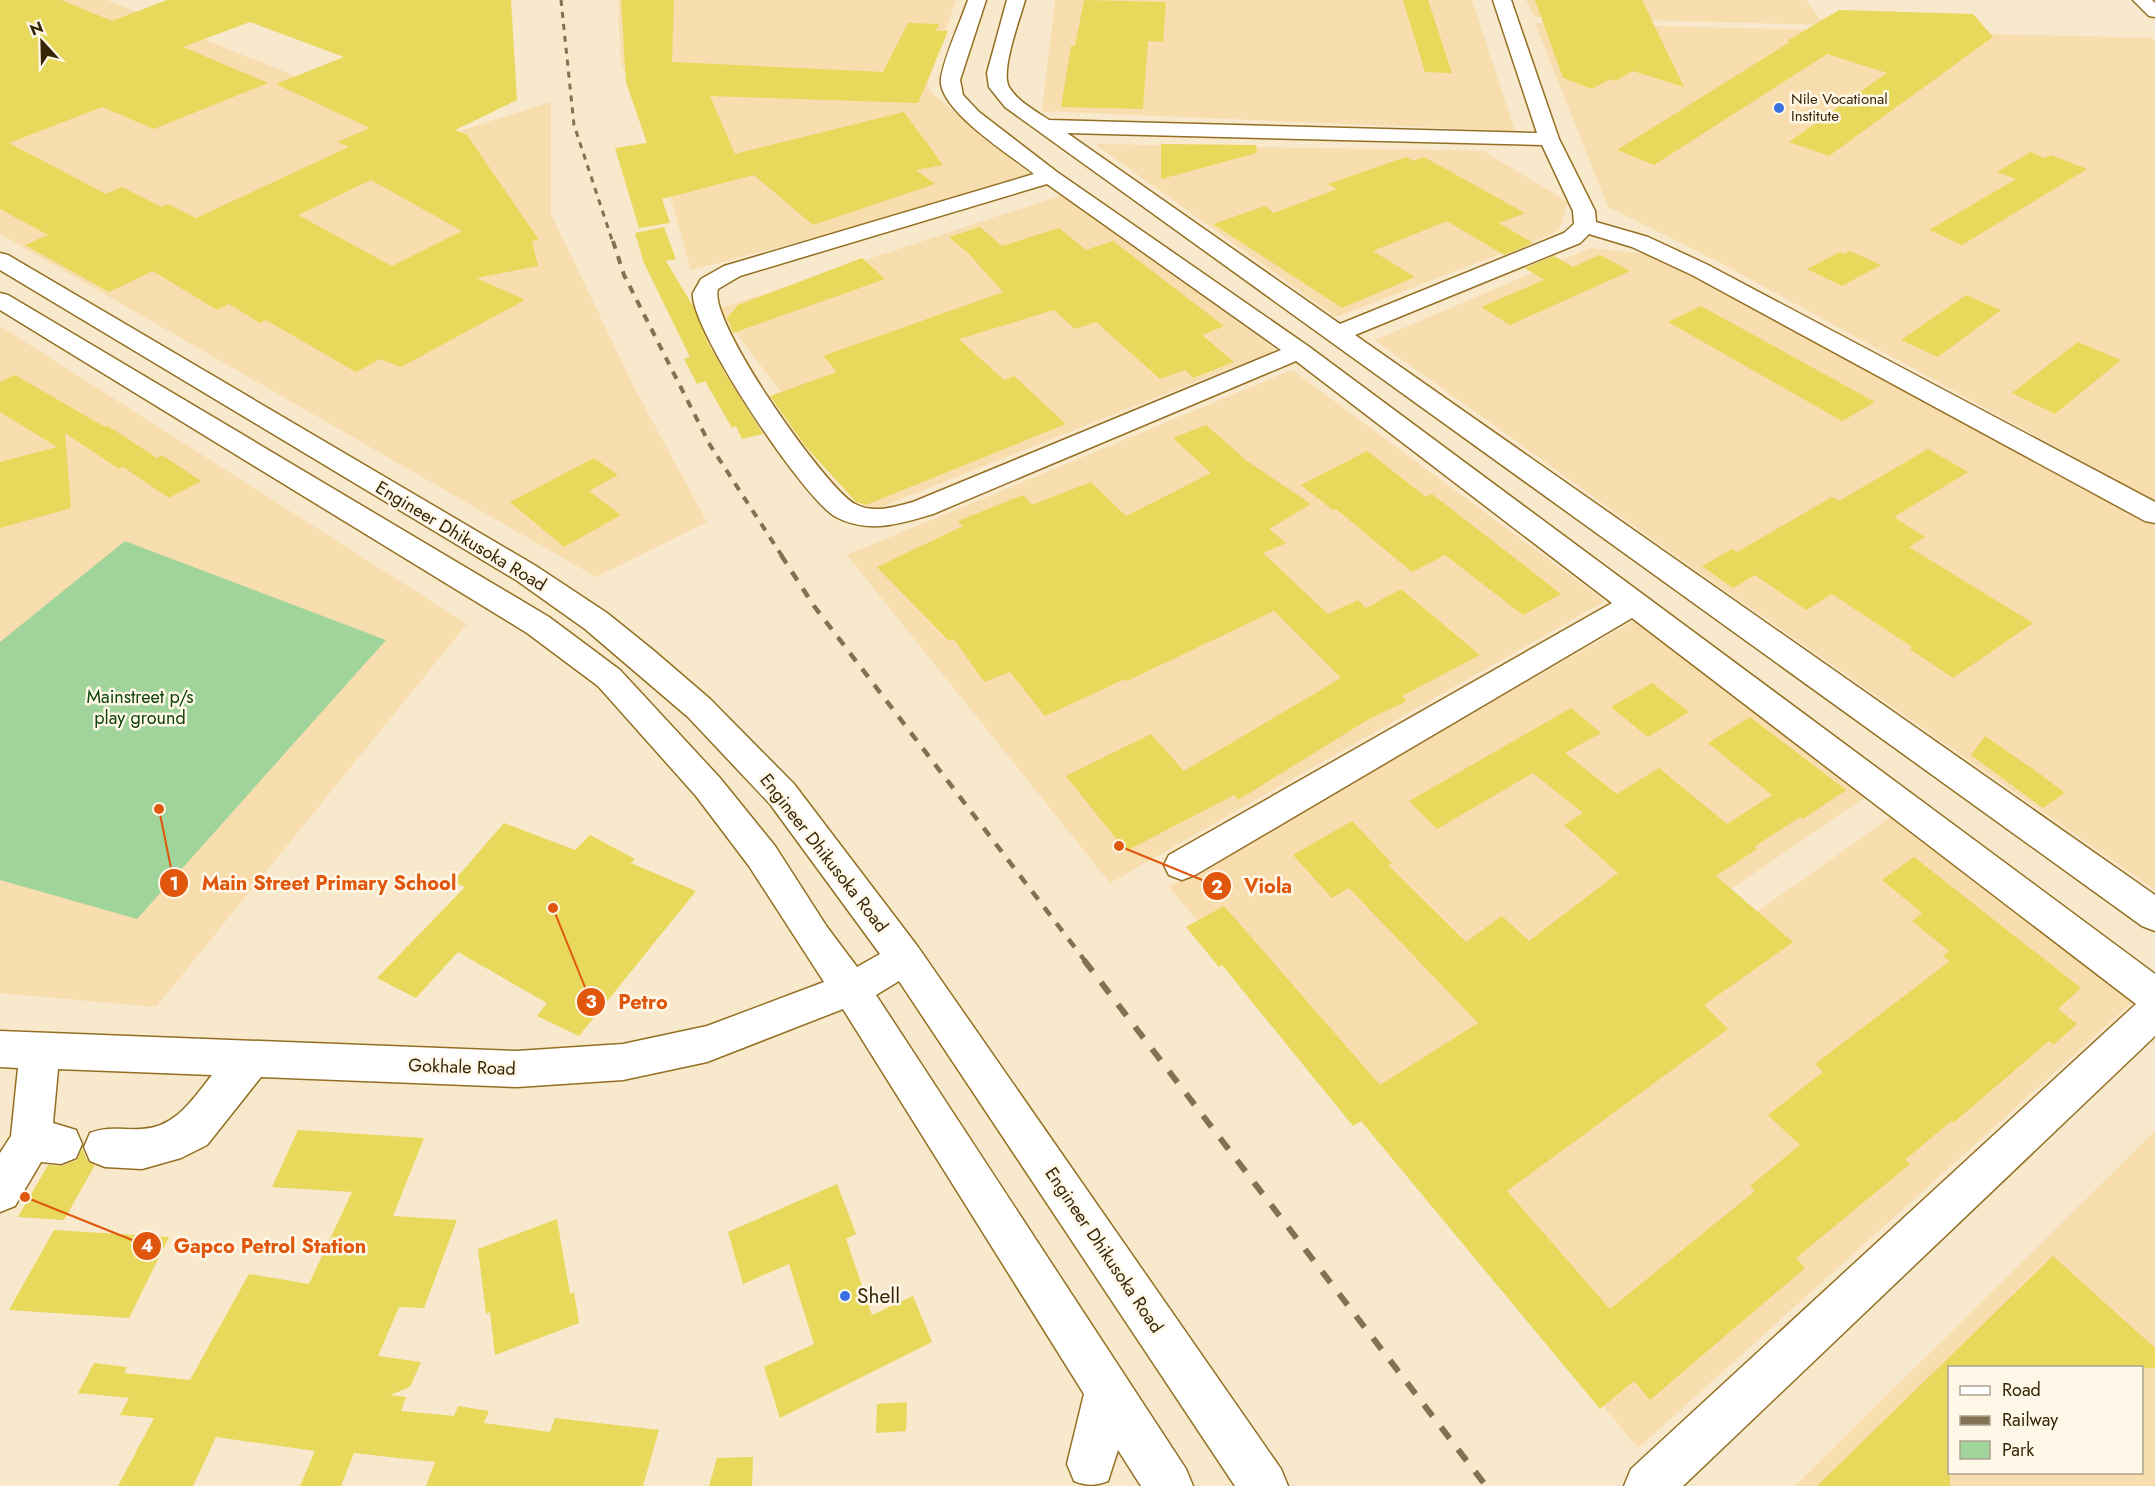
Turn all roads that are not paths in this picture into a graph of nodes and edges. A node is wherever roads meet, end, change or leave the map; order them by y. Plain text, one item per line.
1 (977, 0) edge
2 (1016, 0) edge
3 (1502, 0) edge
4 (2142, 0) edge
5 (2155, 12) edge
6 (1043, 126) junction
7 (1550, 139) junction
8 (1050, 176) junction
9 (1143, 197) junction
10 (1104, 212) junction
11 (1585, 226) junction
12 (0, 260) edge
13 (1281, 293) junction
14 (0, 300) edge
15 (1242, 310) junction
16 (1338, 333) junction
17 (1299, 351) junction
18 (1409, 383) junction
19 (1367, 403) junction
20 (1592, 514) junction
21 (2155, 514) edge
22 (1547, 539) junction
23 (1633, 604) junction
24 (1182, 865) dead end
25 (2155, 915) edge
26 (905, 959) junction
27 (851, 989) junction
28 (2155, 996) edge
29 (2155, 1011) edge
30 (0, 1049) edge
31 (40, 1050) junction
32 (251, 1059) junction
33 (105, 1147) dead end
34 (0, 1191) edge
35 (1108, 1390) junction
36 (1091, 1464) dead end
37 (1169, 1486) edge
38 (1264, 1486) edge
39 (1648, 1486) edge

1 - 8 street
2 - 6 street
3 - 7 street
4 - 5 street
6 - 7 street
6 - 9 street
7 - 11 street
8 - 10 street
8 - 17 street
9 - 10 street
9 - 13 street
10 - 15 street
11 - 16 street
11 - 21 street
12 - 26 street, Engineer Dhikusoka Road
13 - 15 street
13 - 16 street
14 - 27 street, Engineer Dhikusoka Road
15 - 17 street
16 - 18 street
17 - 19 street
18 - 19 street
18 - 20 street
19 - 22 street
20 - 22 street
20 - 25 street
22 - 23 street
23 - 24 street
23 - 28 street
26 - 27 street, Gokhale Road
26 - 38 street, Engineer Dhikusoka Road
27 - 32 street, Gokhale Road
27 - 35 street, Engineer Dhikusoka Road
29 - 39 street
30 - 31 street, Gokhale Road
31 - 32 street, Gokhale Road
31 - 34 street
32 - 33 street
35 - 36 street
35 - 37 street, Engineer Dhikusoka Road

